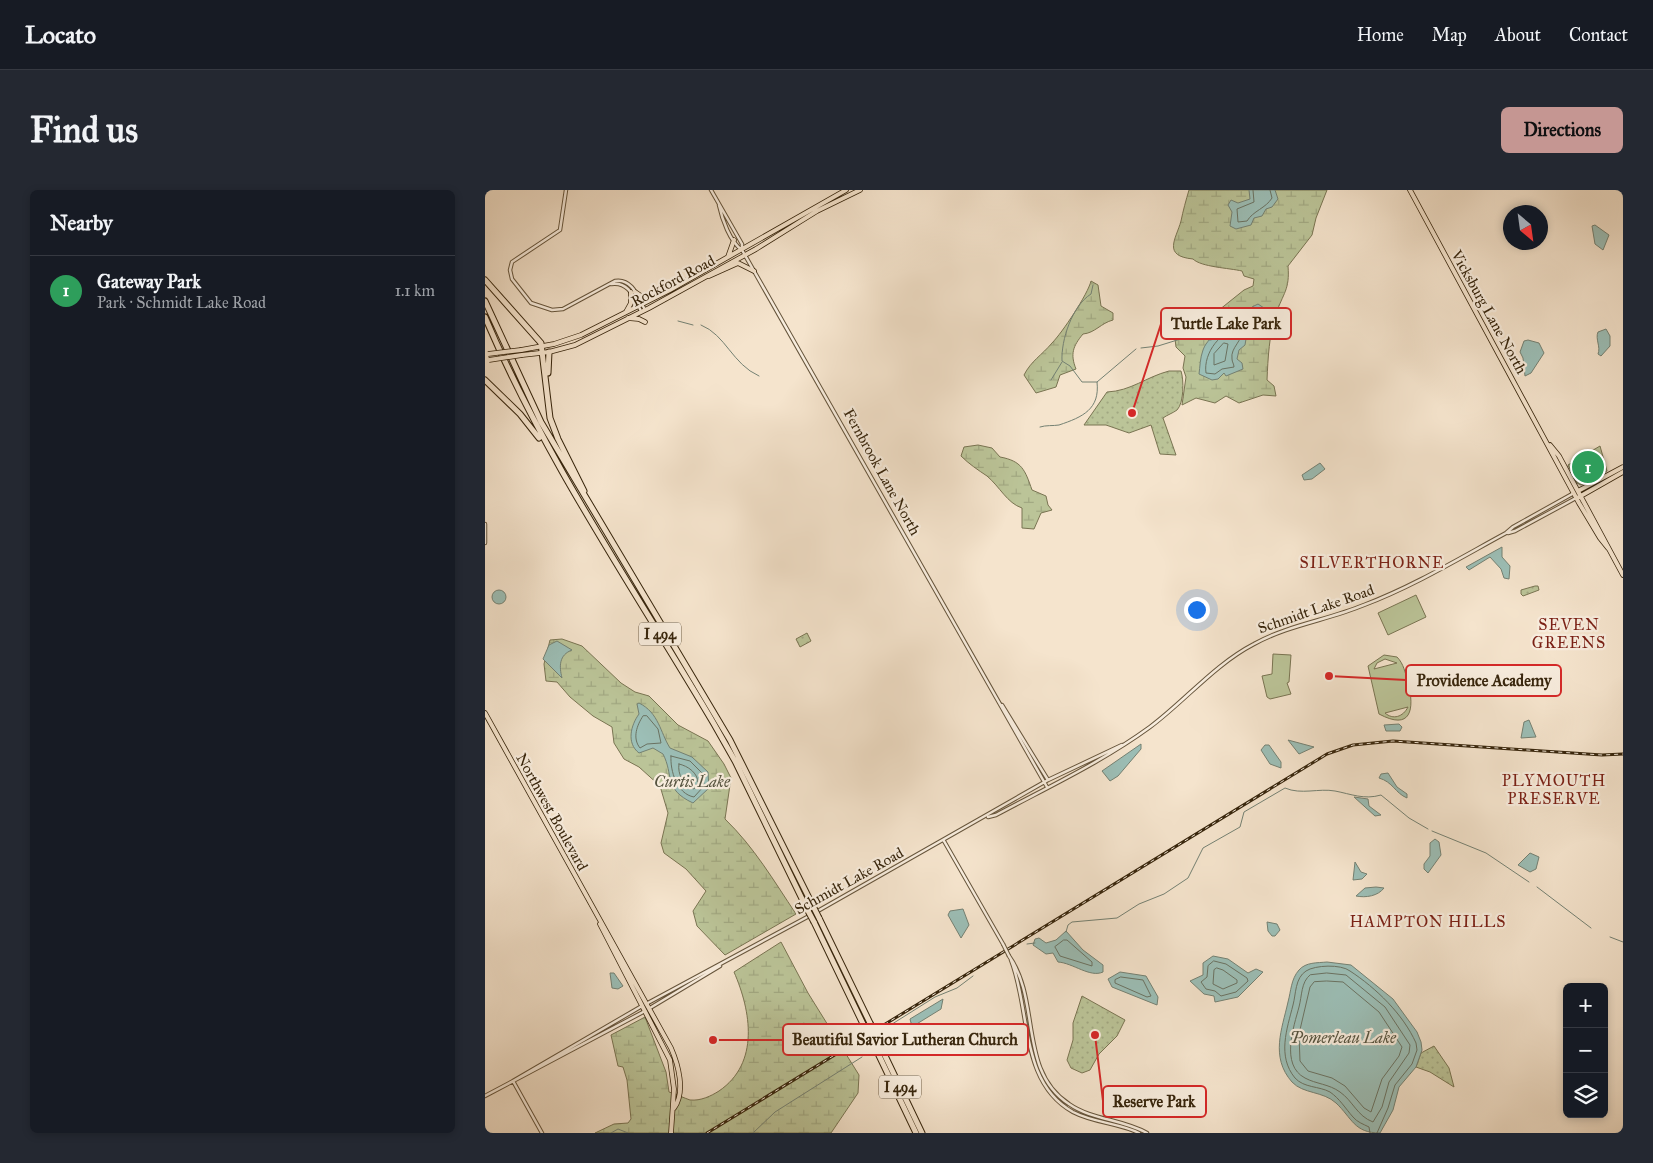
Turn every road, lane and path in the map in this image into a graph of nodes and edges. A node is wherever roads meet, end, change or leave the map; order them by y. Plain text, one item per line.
1 (566, 190) edge
2 (711, 190) edge
3 (847, 190) edge
4 (860, 190) edge
5 (1410, 190) edge
6 (718, 204) junction
7 (734, 240) junction
8 (743, 250) junction
9 (745, 255) junction
10 (727, 258) junction
11 (754, 271) junction
12 (707, 276) junction
13 (485, 280) edge
14 (633, 292) junction
15 (656, 297) junction
16 (485, 301) edge
17 (640, 306) junction
18 (643, 310) junction
19 (625, 313) junction
20 (485, 317) edge
21 (628, 318) junction
22 (645, 322) dead end
23 (542, 346) junction
24 (549, 352) junction
25 (543, 353) junction
26 (486, 354) edge
27 (487, 360) edge
28 (485, 380) edge
29 (547, 384) junction
30 (559, 467) junction
31 (1623, 467) edge
32 (1623, 472) edge
33 (1576, 492) junction
34 (1579, 497) junction
35 (592, 509) junction
36 (485, 524) edge
37 (1506, 533) junction
38 (485, 543) edge
39 (1623, 575) edge
40 (1002, 705) junction
41 (485, 712) edge
42 (1122, 745) junction
43 (1048, 780) junction
44 (1044, 783) junction
45 (1048, 786) junction
46 (987, 817) junction
47 (944, 841) junction
48 (810, 907) junction
49 (1009, 956) junction
50 (721, 965) junction
51 (645, 1004) junction
52 (650, 1008) junction
53 (645, 1010) junction
54 (867, 1024) junction
55 (876, 1042) junction
56 (513, 1081) junction
57 (485, 1096) edge
58 (674, 1108) junction
59 (542, 1133) edge
60 (671, 1133) edge
61 (916, 1133) edge
62 (922, 1133) edge
63 (1139, 1133) edge
64 (1147, 1133) edge

1 - 14 street
2 - 6 street, Fernbrook Lane North
3 - 8 main road, Rockford Road
4 - 9 main road, Rockford Road
5 - 33 main road, Vicksburg Lane North
6 - 7 street, Fernbrook Lane North
6 - 8 street, Fernbrook Lane North
7 - 8 street, Fernbrook Lane North
7 - 10 main road
8 - 9 street, Fernbrook Lane North
8 - 10 main road, Rockford Road
9 - 11 street, Fernbrook Lane North
9 - 12 main road, Rockford Road
10 - 15 main road, Rockford Road
11 - 12 main road
11 - 40 street, Fernbrook Lane North
12 - 18 main road, Rockford Road
13 - 23 highway
14 - 15 main road
14 - 17 street
14 - 19 main road
15 - 17 main road, Rockford Road
16 - 35 highway, I 494
17 - 18 street
17 - 19 main road, Rockford Road
18 - 21 main road, Rockford Road
19 - 23 main road, Rockford Road
20 - 30 highway, I 494
21 - 22 main road
21 - 24 main road, Rockford Road
23 - 25 highway
23 - 26 main road, Rockford Road, bridge
24 - 25 main road, Rockford Road
24 - 29 highway
25 - 27 main road, Rockford Road, bridge
25 - 29 highway
28 - 30 highway
29 - 35 highway
30 - 48 highway, I 494
31 - 33 main road, Schmidt Lake Road
32 - 34 main road, Schmidt Lake Road
33 - 34 main road, Vicksburg Lane North
33 - 37 street, Schmidt Lake Road
34 - 37 street, Schmidt Lake Road
34 - 39 main road, Vicksburg Lane North
35 - 48 highway, I 494
36 - 38 street
37 - 42 street, Schmidt Lake Road
40 - 43 street, Fernbrook Lane North
40 - 44 street, Fernbrook Lane North
41 - 51 main road, Northwest Boulevard
42 - 43 street, Schmidt Lake Road
42 - 45 street, Schmidt Lake Road
43 - 44 street, Schmidt Lake Road
43 - 45 street, Fernbrook Lane North
44 - 45 street, Fernbrook Lane North
44 - 46 street, Schmidt Lake Road
45 - 46 street, Schmidt Lake Road
46 - 47 street, Schmidt Lake Road
47 - 49 street, bridge
47 - 50 street, Schmidt Lake Road
48 - 54 highway, I 494, bridge
48 - 54 highway, I 494, bridge
49 - 63 street
49 - 64 street
50 - 51 street, Schmidt Lake Road
50 - 52 street, Schmidt Lake Road
51 - 52 main road, Northwest Boulevard
51 - 53 main road, Northwest Boulevard
51 - 56 street, Schmidt Lake Road
52 - 53 street, Schmidt Lake Road
52 - 58 main road, Northwest Boulevard
53 - 56 street, Schmidt Lake Road
53 - 58 main road, Northwest Boulevard
54 - 55 highway, I 494, bridge
55 - 61 highway, I 494
55 - 62 highway, I 494
56 - 57 street, Schmidt Lake Road
56 - 59 street
58 - 60 main road, Northwest Boulevard

